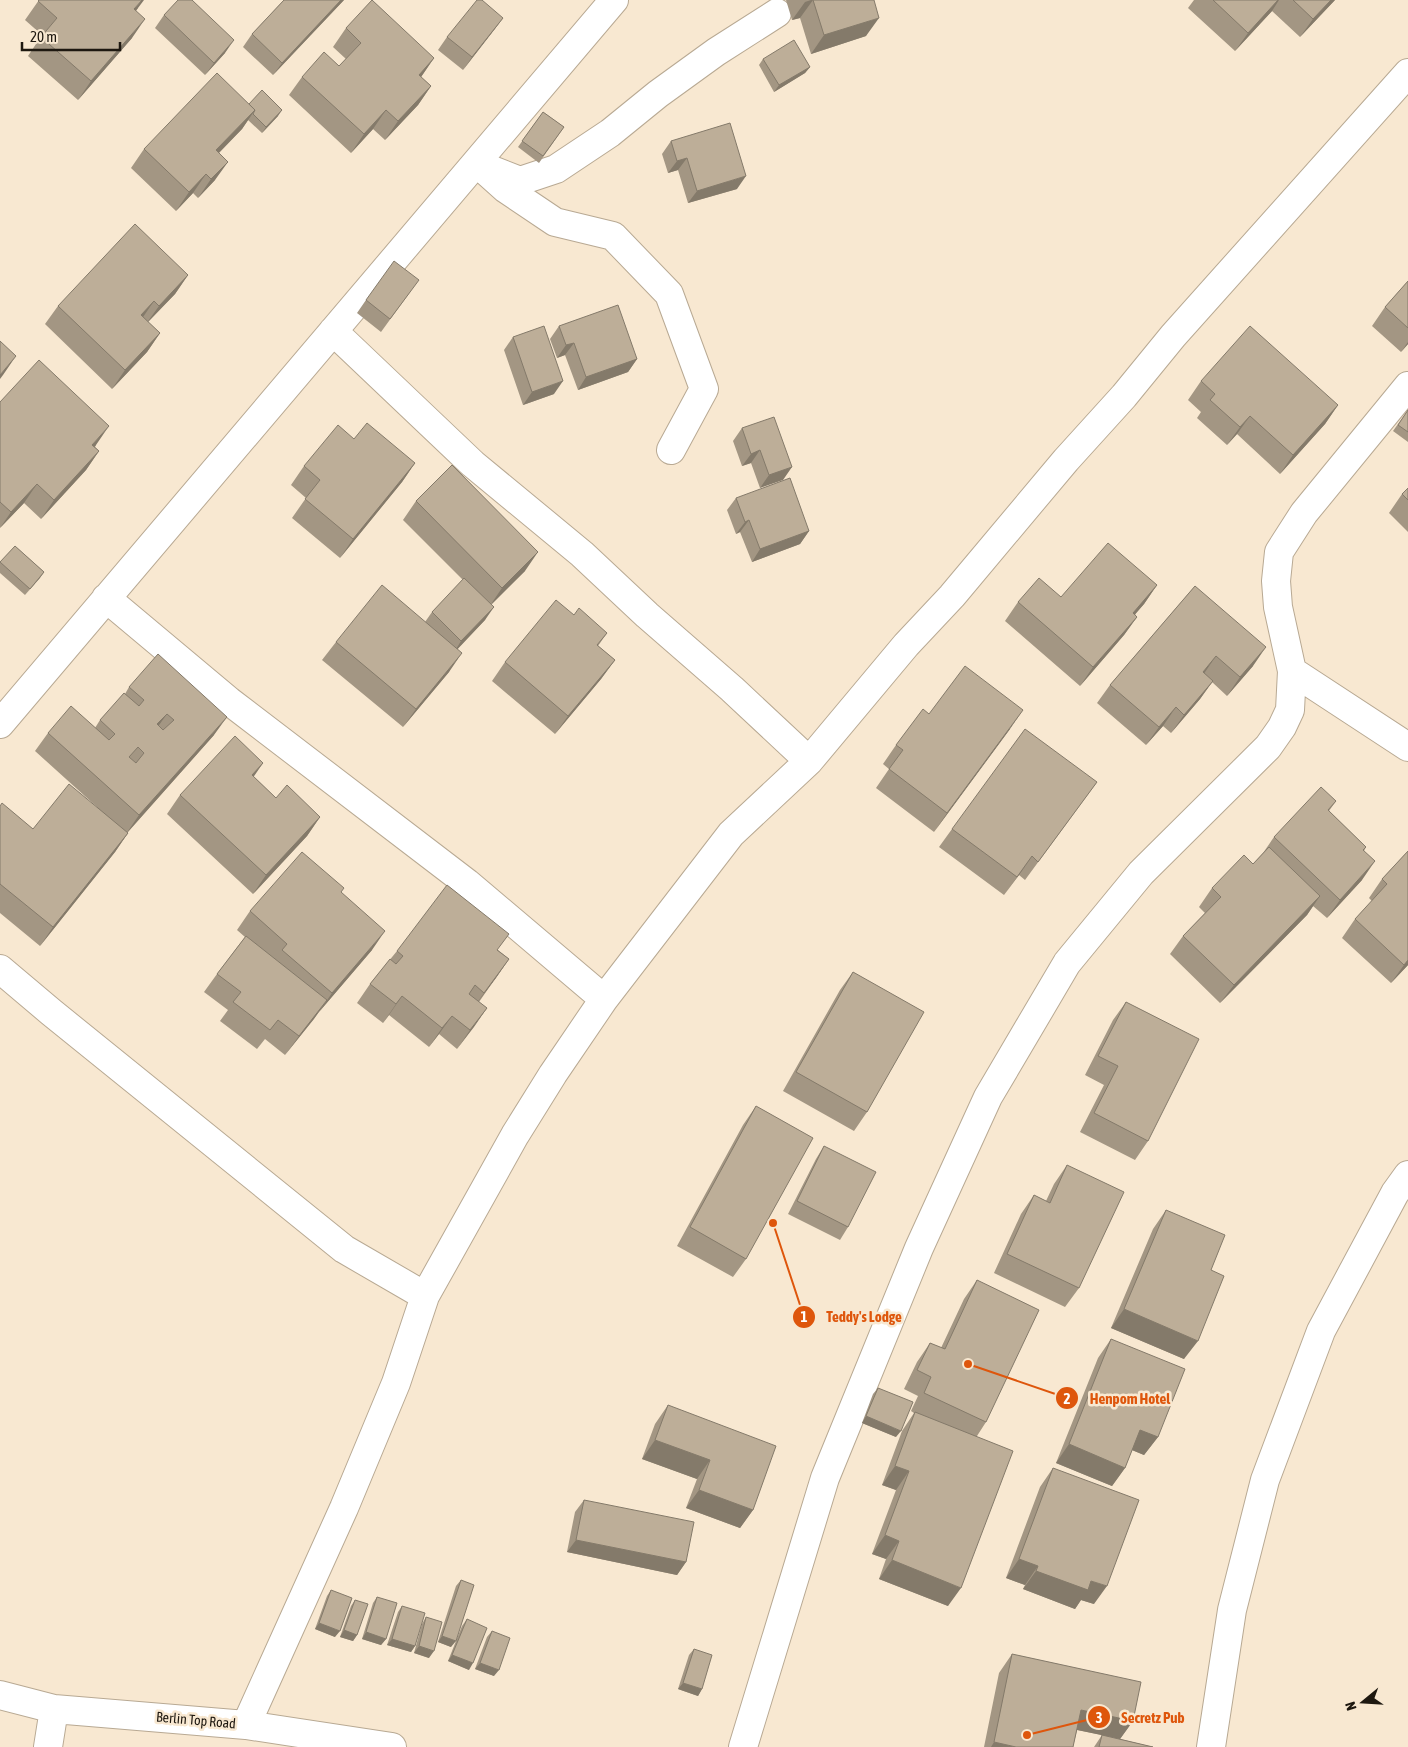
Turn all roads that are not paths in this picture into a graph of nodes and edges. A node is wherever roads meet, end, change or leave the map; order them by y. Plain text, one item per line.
1 (614, 0) edge
2 (777, 13) dead end
3 (1408, 73) edge
4 (477, 163) junction
5 (334, 331) junction
6 (1408, 386) edge
7 (671, 450) dead end
8 (106, 598) junction
9 (1292, 671) junction
10 (0, 724) edge
11 (1408, 747) edge
12 (809, 760) junction
13 (0, 969) edge
14 (604, 999) junction
15 (1404, 1188) edge
16 (425, 1296) junction
17 (0, 1695) edge
18 (54, 1709) junction
19 (246, 1725) junction
20 (48, 1747) edge
21 (392, 1747) edge
22 (743, 1747) edge
23 (1211, 1747) edge

1 - 4 street
2 - 4 street
3 - 12 street
4 - 5 street
4 - 7 street
5 - 8 street
5 - 12 street
6 - 9 street
8 - 10 street
8 - 14 street
9 - 11 street
9 - 22 street
12 - 14 street
13 - 16 street
14 - 16 street
15 - 23 street
16 - 19 street
17 - 18 street, Berlin Top Road
18 - 19 street, Berlin Top Road
18 - 20 street
19 - 21 street, Berlin Top Road

